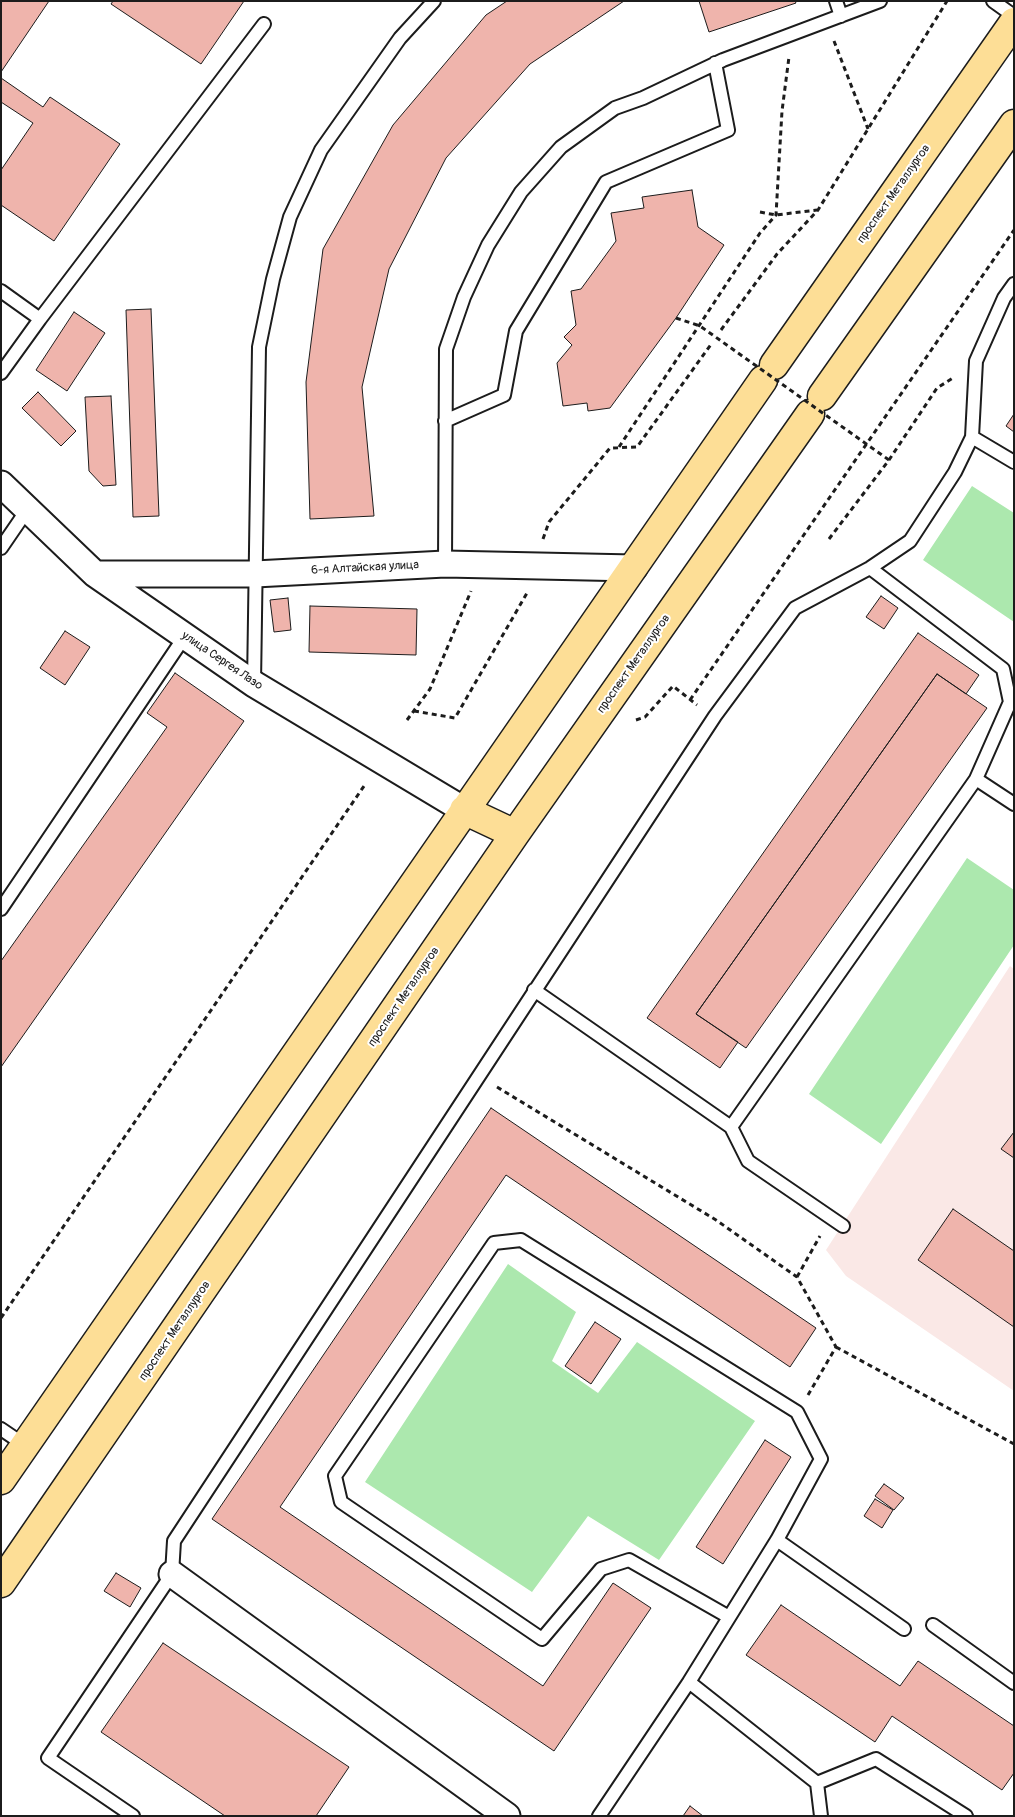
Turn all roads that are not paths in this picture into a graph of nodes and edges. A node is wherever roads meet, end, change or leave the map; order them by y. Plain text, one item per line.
1 (434, 1) edge
2 (836, 1) edge
3 (880, 1) edge
4 (993, 1) edge
5 (842, 16) junction
6 (1014, 16) edge
7 (1014, 22) edge
8 (264, 24) dead end
9 (715, 63) junction
10 (1014, 124) edge
11 (1014, 284) edge
12 (1, 291) edge
13 (40, 318) junction
14 (1, 373) edge
15 (445, 421) junction
16 (972, 437) junction
17 (1014, 462) edge
18 (1, 484) edge
19 (27, 510) junction
20 (1, 548) edge
21 (445, 564) junction
22 (634, 568) junction
23 (870, 568) junction
24 (95, 574) junction
25 (255, 574) junction
26 (185, 636) junction
27 (254, 684) junction
28 (976, 779) junction
29 (1014, 804) edge
30 (464, 810) junction
31 (515, 834) junction
32 (1, 909) edge
33 (534, 990) junction
34 (731, 1127) junction
35 (843, 1226) dead end
36 (1, 1429) edge
37 (26, 1446) junction
38 (1, 1480) edge
39 (777, 1540) junction
40 (172, 1574) junction
41 (1, 1583) edge
42 (729, 1617) junction
43 (933, 1624) dead end
44 (904, 1629) dead end
45 (689, 1682) junction
46 (1014, 1683) edge
47 (817, 1783) junction
48 (133, 1816) edge
49 (507, 1816) edge
50 (599, 1816) edge
51 (821, 1816) edge
52 (966, 1816) edge

1 - 25 lane
2 - 5 lane
3 - 5 lane
4 - 6 lane
5 - 9 lane
7 - 22 main road, проспект Металлургов
8 - 13 lane
9 - 15 lane
9 - 15 lane
10 - 31 main road, проспект Металлургов
11 - 16 lane
12 - 13 lane
13 - 14 lane
15 - 21 lane
16 - 17 lane
16 - 23 lane
18 - 19 street, улица Сергея Лазо
19 - 20 lane
19 - 24 street, улица Сергея Лазо
21 - 22 street, 6-я Алтайская улица
21 - 25 street, 6-я Алтайская улица
22 - 30 main road, проспект Металлургов
23 - 28 lane
23 - 33 lane
24 - 25 street, 6-я Алтайская улица
24 - 26 street, улица Сергея Лазо
25 - 27 lane
26 - 27 street, улица Сергея Лазо
26 - 32 lane
27 - 30 street, улица Сергея Лазо
28 - 29 lane
28 - 34 lane
30 - 31 main road
30 - 37 main road, проспект Металлургов
31 - 41 main road, проспект Металлургов
33 - 34 lane
33 - 40 lane
34 - 35 lane
36 - 37 lane
37 - 38 main road, проспект Металлургов
39 - 42 lane
39 - 42 lane
39 - 44 lane
40 - 48 lane
40 - 49 street
42 - 45 lane
43 - 46 lane
45 - 47 lane
45 - 50 lane
47 - 51 lane
47 - 52 lane

